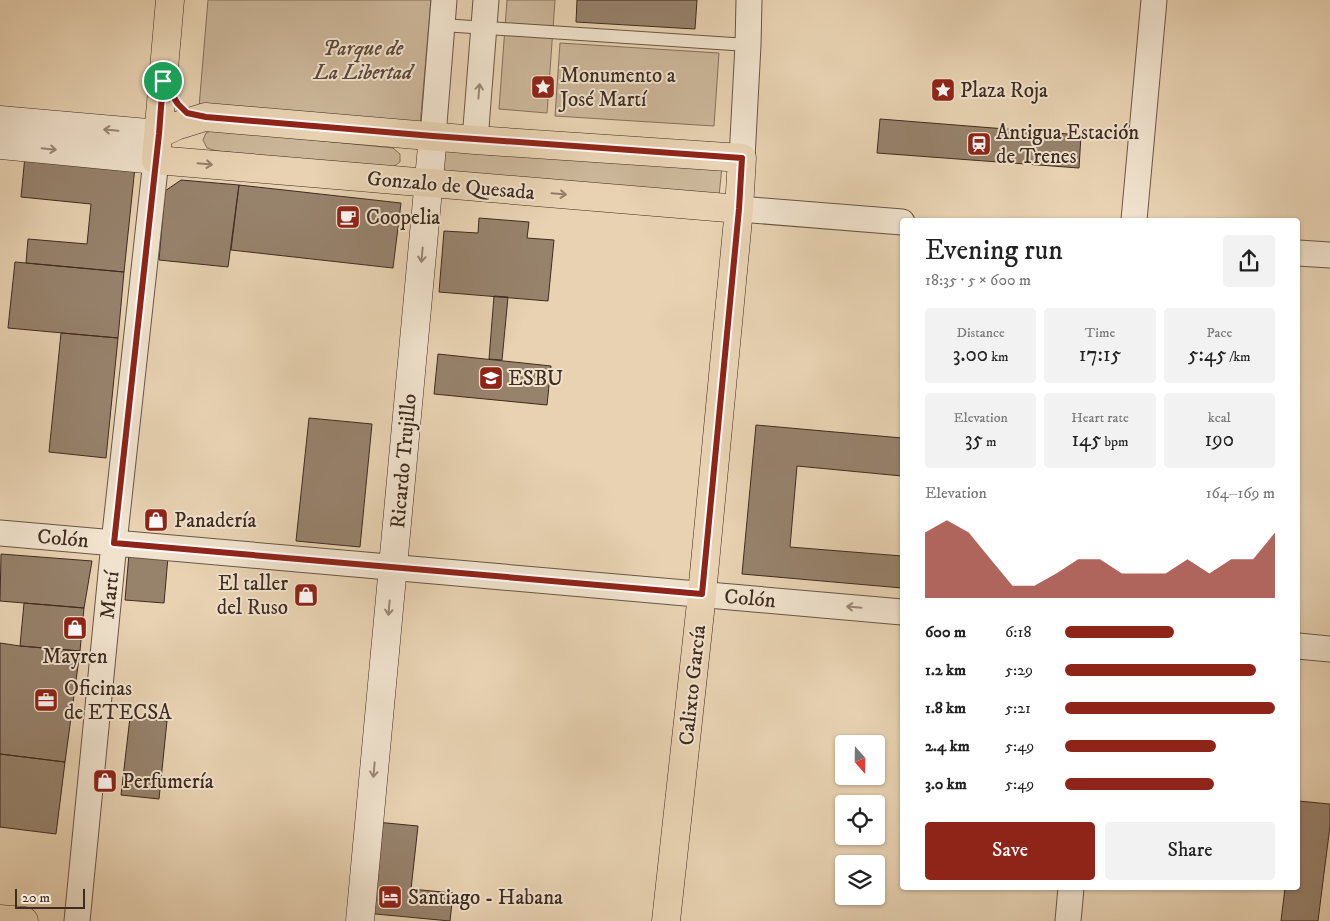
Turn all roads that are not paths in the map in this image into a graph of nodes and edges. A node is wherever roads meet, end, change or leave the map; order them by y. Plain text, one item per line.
1 (170, 0) edge
2 (444, 0) edge
3 (486, 0) edge
4 (749, 0) edge
5 (1154, 0) edge
6 (442, 25) junction
7 (484, 27) junction
8 (748, 45) junction
9 (163, 81) junction
10 (206, 117) junction
11 (0, 120) edge
12 (433, 136) junction
13 (475, 140) junction
14 (0, 145) edge
15 (158, 147) junction
16 (742, 158) junction
17 (429, 184) junction
18 (739, 209) junction
19 (1134, 218) edge
20 (900, 222) edge
21 (1300, 253) edge
22 (1330, 255) edge
23 (0, 533) edge
24 (114, 543) junction
25 (393, 567) junction
26 (702, 594) junction
27 (900, 612) edge
28 (1300, 646) edge
29 (1330, 649) edge
30 (1071, 890) edge
31 (0, 919) edge
32 (24, 921) edge
33 (77, 921) edge
34 (360, 921) edge
35 (666, 921) edge
36 (1068, 921) edge

1 - 9 main road, Martí
2 - 6 street, Ricardo Trujillo
3 - 7 street
4 - 8 street, Calixto García
5 - 19 street
6 - 7 lane
6 - 12 street, Ricardo Trujillo
7 - 8 lane
13 -> 7 street
8 - 16 street, Calixto García
9 - 10 main road
9 - 15 main road, Martí
10 - 12 main road, Gonzalo de Quesada
10 - 15 main road, Gonzalo de Quesada
15 -> 11 main road, Gonzalo de Quesada
12 - 13 main road, Gonzalo de Quesada
12 - 17 main road, Ricardo Trujillo
13 - 16 main road, Gonzalo de Quesada
14 -> 15 main road, Gonzalo de Quesada
15 -> 17 main road, Gonzalo de Quesada
15 - 24 street, Martí
16 - 18 main road, Calixto García
17 -> 18 main road, Gonzalo de Quesada
17 -> 25 main road, Ricardo Trujillo
18 - 20 street, Gonzalo de Quesada
18 - 26 main road, Calixto García
21 - 22 street
23 - 24 street, Colón
24 - 25 street, Colón
24 - 33 street, Martí
25 - 26 street, Colón
25 -> 34 main road, Ricardo Trujillo
27 -> 26 street, Colón
26 - 35 main road, Calixto García
28 - 29 street
30 - 36 street
31 - 32 main road

